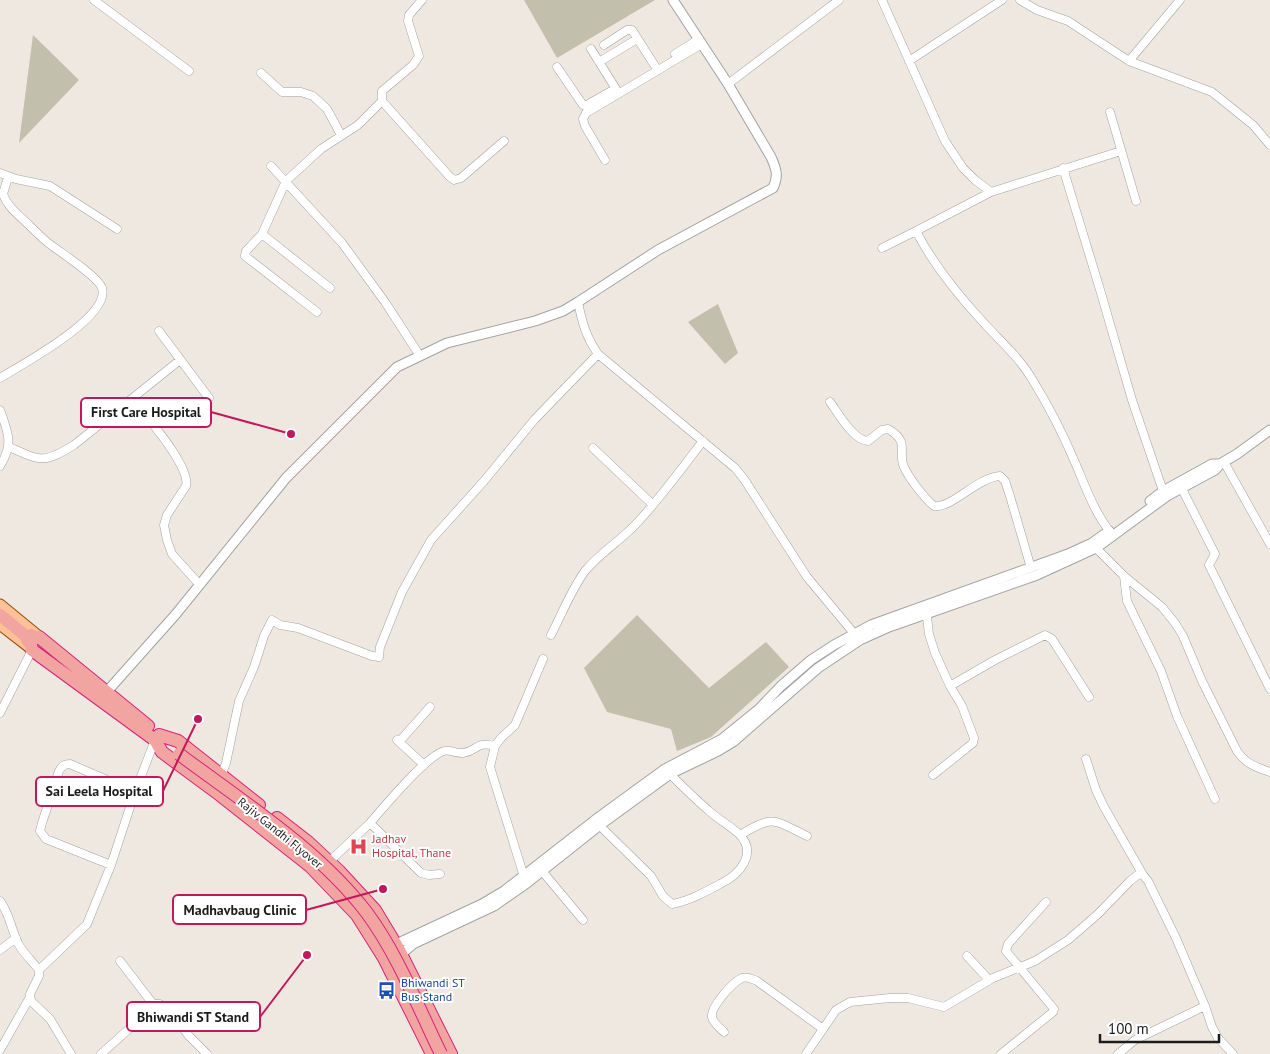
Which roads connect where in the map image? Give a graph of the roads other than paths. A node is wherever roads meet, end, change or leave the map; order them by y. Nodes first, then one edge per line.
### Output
1 (95, 0) edge
2 (422, 0) edge
3 (673, 0) edge
4 (839, 0) edge
5 (882, 0) edge
6 (1002, 0) edge
7 (1020, 0) edge
8 (1180, 0) edge
9 (637, 39) junction
10 (700, 42) junction
11 (604, 44) dead end
12 (591, 50) dead end
13 (909, 61) junction
14 (1129, 61) junction
15 (598, 62) junction
16 (654, 66) junction
17 (557, 67) dead end
18 (189, 71) dead end
19 (261, 73) dead end
20 (728, 84) junction
21 (616, 89) junction
22 (382, 101) junction
23 (1110, 112) dead end
24 (341, 135) junction
25 (504, 141) dead end
26 (1270, 145) edge
27 (1121, 151) junction
28 (605, 160) dead end
29 (272, 166) dead end
30 (1063, 168) junction
31 (0, 173) edge
32 (8, 177) junction
33 (286, 181) junction
34 (991, 192) junction
35 (1136, 202) dead end
36 (117, 229) dead end
37 (916, 230) junction
38 (262, 234) junction
39 (882, 248) dead end
40 (330, 288) dead end
41 (578, 302) junction
42 (317, 312) dead end
43 (159, 331) dead end
44 (598, 354) junction
45 (420, 356) junction
46 (180, 360) junction
47 (0, 378) edge
48 (209, 398) dead end
49 (133, 399) junction
50 (830, 402) dead end
51 (0, 410) edge
52 (1270, 430) edge
53 (703, 441) junction
54 (9, 447) junction
55 (593, 448) dead end
56 (1222, 463) junction
57 (0, 466) edge
58 (1182, 484) junction
59 (1163, 491) junction
60 (653, 505) junction
61 (1111, 534) junction
62 (1270, 544) edge
63 (1094, 546) junction
64 (1031, 568) junction
65 (1124, 576) junction
66 (199, 584) junction
67 (0, 605) edge
68 (926, 611) junction
69 (0, 615) edge
70 (0, 624) edge
71 (551, 635) dead end
72 (857, 637) junction
73 (31, 641) junction
74 (543, 659) dead end
75 (808, 663) junction
76 (815, 671) junction
77 (950, 686) junction
78 (1270, 689) edge
79 (104, 696) junction
80 (1089, 697) dead end
81 (430, 707) dead end
82 (0, 713) edge
83 (162, 741) junction
84 (495, 746) junction
85 (1086, 759) dead end
86 (424, 765) junction
87 (667, 771) junction
88 (1270, 772) edge
89 (932, 775) dead end
90 (220, 776) junction
91 (135, 792) junction
92 (1215, 799) dead end
93 (269, 813) junction
94 (370, 823) junction
95 (598, 823) junction
96 (259, 826) junction
97 (740, 835) junction
98 (807, 836) dead end
99 (329, 862) junction
100 (111, 865) junction
101 (542, 871) junction
102 (440, 874) dead end
103 (1143, 875) junction
104 (526, 880) junction
105 (0, 901) edge
106 (1046, 902) dead end
107 (584, 920) dead end
108 (16, 938) junction
109 (398, 949) junction
110 (0, 950) edge
111 (967, 956) dead end
112 (384, 958) junction
113 (120, 961) dead end
114 (1020, 966) junction
115 (39, 970) junction
116 (989, 980) junction
117 (30, 997) junction
118 (153, 1004) junction
119 (1206, 1006) junction
120 (823, 1029) junction
121 (724, 1032) dead end
122 (0, 1050) edge
123 (71, 1054) edge
124 (101, 1054) edge
125 (207, 1054) edge
126 (432, 1054) edge
127 (441, 1054) edge
128 (451, 1054) edge
129 (806, 1054) edge
130 (1001, 1054) edge
131 (1118, 1054) edge
132 (1233, 1054) edge

1 - 18 street
2 - 22 street
3 - 10 street
4 - 20 street
5 - 13 street
6 - 13 street
7 - 14 street
8 - 14 street
9 - 11 street
9 - 15 street
9 - 16 street
10 - 16 street
10 - 20 street
10 - 28 street
12 - 15 street
13 - 34 street
14 - 26 street
15 - 21 street
16 - 21 street
17 - 21 street
19 - 24 street
20 - 41 street
22 - 24 street
22 - 25 street
23 - 27 street
24 - 33 street
27 - 30 street
27 - 35 street
29 - 33 street
30 - 34 street
30 - 59 street
31 - 32 street
32 - 36 street
32 - 47 street
33 - 38 street
33 - 45 street
34 - 37 street
37 - 39 street
37 - 61 street
38 - 40 street
38 - 42 street
41 - 44 street
41 - 45 street
43 - 46 street
44 - 53 street
44 - 90 street
45 - 66 street
46 - 48 street
46 - 49 street
49 - 54 street
49 - 66 street
50 - 64 street
51 - 54 street
52 - 56 street
53 - 60 street
53 - 72 street
54 - 57 street
55 - 60 street
56 - 58 street
56 - 62 street
58 - 59 street
58 - 61 street
58 - 78 street
59 - 61 street
60 - 71 street
61 - 63 street
63 - 64 street
63 - 65 street
63 - 68 street
64 - 68 street
65 - 88 street
65 - 92 street
66 - 79 street
67 - 73 main road
68 - 72 street
68 - 77 street
69 - 73 highway
70 - 73 main road
72 - 75 street
72 - 76 street
73 - 79 highway
73 - 82 street
74 - 84 street
75 - 76 street
75 - 87 street
76 - 87 street
77 - 80 street
77 - 89 street
79 - 83 highway
81 - 86 street
83 - 90 highway
83 - 91 street
83 - 96 highway
83 - 127 highway, Rajiv Gandhi Flyover, bridge
84 - 86 street
84 - 104 street
85 - 103 street
86 - 94 street
87 - 95 street
87 - 97 street
90 - 93 highway
91 - 100 street
91 - 100 street
93 - 96 street
93 - 99 highway
94 - 99 street
94 - 102 street
95 - 97 street
95 - 101 street
95 - 104 street
96 - 112 highway
97 - 98 street
99 - 109 highway
100 - 115 street
101 - 104 street
101 - 107 street
103 - 114 street
103 - 119 street
104 - 109 street
105 - 108 street
106 - 114 street
108 - 110 street
108 - 115 street
109 - 112 street
109 - 128 highway
111 - 116 street
112 - 126 highway
113 - 118 street
114 - 116 street
114 - 130 street
115 - 117 street
116 - 120 street
117 - 122 street
117 - 123 street
118 - 124 street
118 - 125 street
119 - 131 street
119 - 132 street
120 - 121 street
120 - 129 street

